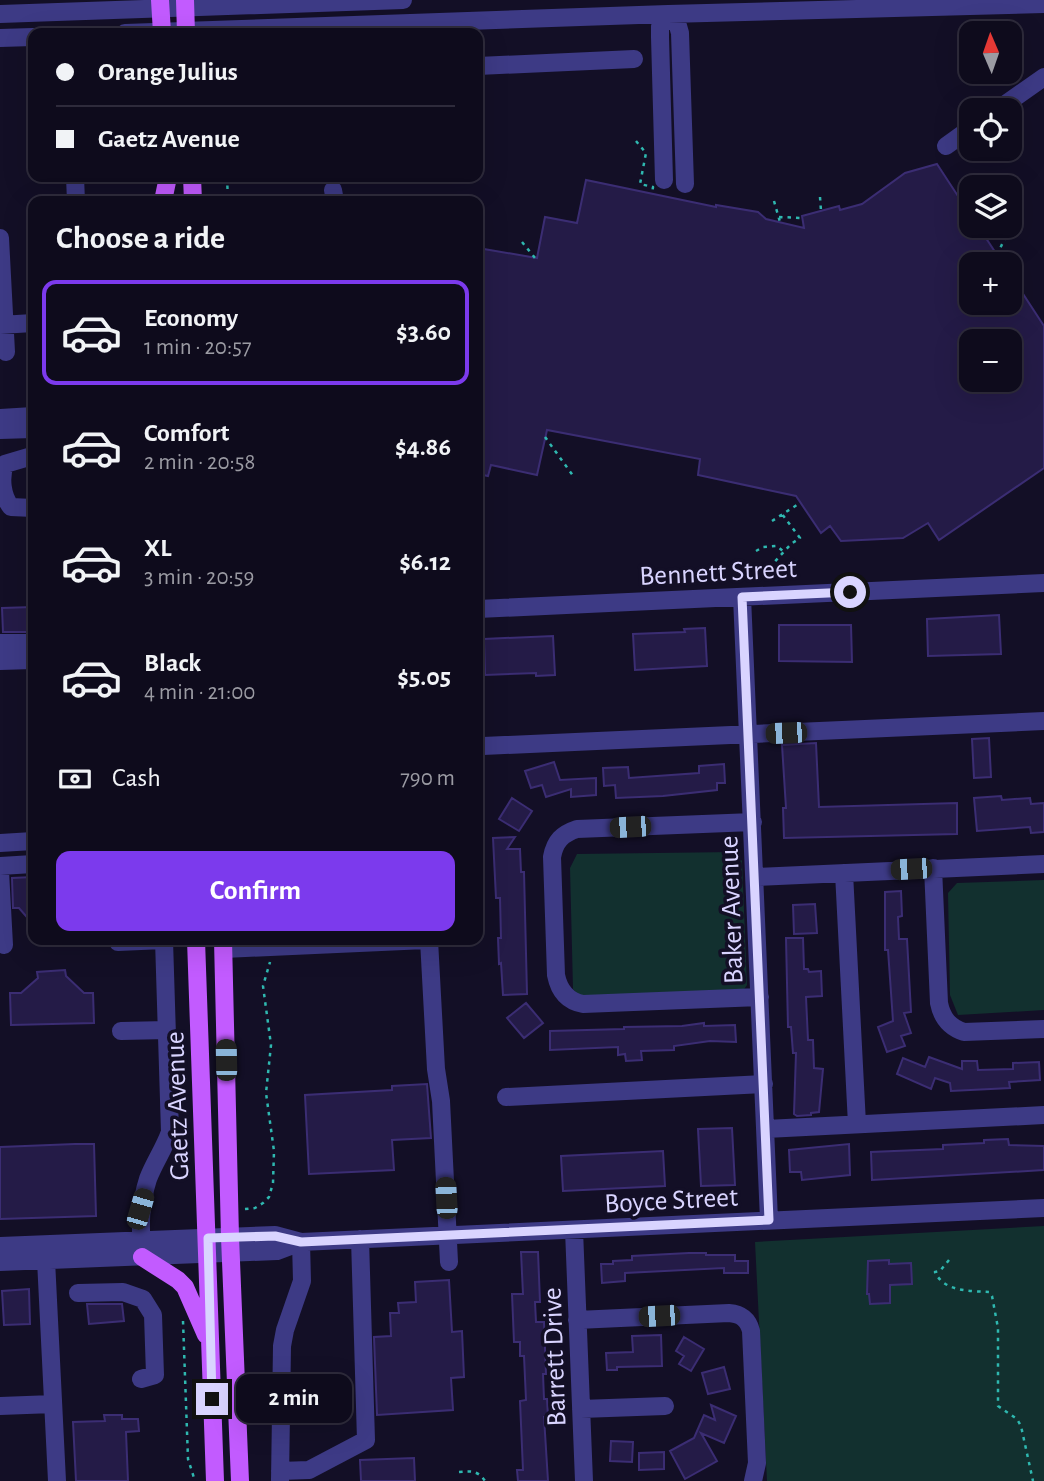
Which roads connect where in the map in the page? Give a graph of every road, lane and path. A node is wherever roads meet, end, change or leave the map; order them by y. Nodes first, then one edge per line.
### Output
1 (402, 0) edge
2 (231, 3) edge
3 (160, 4) edge
4 (185, 4) edge
5 (1044, 4) edge
6 (127, 5) edge
7 (668, 7) edge
8 (0, 14) edge
9 (162, 28) edge
10 (186, 28) edge
11 (263, 28) edge
12 (28, 37) edge
13 (0, 38) edge
14 (634, 59) dead end
15 (483, 66) edge
16 (1044, 77) edge
17 (1014, 98) edge
18 (959, 137) edge
19 (636, 141) dead end
20 (946, 146) dead end
21 (664, 180) dead end
22 (685, 184) dead end
23 (652, 194) dead end
24 (820, 197) dead end
25 (774, 201) dead end
26 (821, 211) dead end
27 (779, 217) junction
28 (802, 218) dead end
29 (780, 222) dead end
30 (0, 239) edge
31 (522, 242) dead end
32 (535, 258) dead end
33 (28, 323) edge
34 (2, 325) edge
35 (6, 352) dead end
36 (28, 416) edge
37 (0, 418) edge
38 (28, 429) edge
39 (0, 430) edge
40 (545, 437) dead end
41 (28, 457) edge
42 (574, 477) dead end
43 (800, 503) dead end
44 (28, 508) edge
45 (782, 514) junction
46 (772, 521) dead end
47 (756, 551) dead end
48 (784, 552) junction
49 (758, 580) dead end
50 (1044, 583) edge
51 (742, 597) junction
52 (483, 609) edge
53 (0, 643) edge
54 (28, 643) edge
55 (28, 660) edge
56 (0, 661) edge
57 (1044, 721) edge
58 (748, 735) junction
59 (483, 747) dead end
60 (752, 822) junction
61 (28, 841) edge
62 (1, 843) edge
63 (28, 864) edge
64 (1044, 864) edge
65 (0, 865) edge
66 (933, 868) junction
67 (0, 871) edge
68 (844, 873) junction
69 (755, 877) junction
70 (4, 945) dead end
71 (164, 945) edge
72 (196, 945) edge
73 (224, 945) edge
74 (266, 945) edge
75 (427, 945) edge
76 (760, 997) junction
77 (1044, 1029) edge
78 (167, 1030) junction
79 (121, 1031) dead end
80 (764, 1084) junction
81 (506, 1097) dead end
82 (1044, 1115) edge
83 (857, 1124) junction
84 (766, 1129) junction
85 (1044, 1208) edge
86 (241, 1209) dead end
87 (769, 1220) junction
88 (574, 1230) junction
89 (449, 1235) junction
90 (360, 1239) junction
91 (301, 1242) junction
92 (231, 1245) junction
93 (208, 1246) junction
94 (0, 1247) edge
95 (142, 1249) junction
96 (46, 1260) junction
97 (949, 1260) dead end
98 (0, 1262) edge
99 (449, 1262) dead end
100 (78, 1293) dead end
101 (182, 1313) dead end
102 (577, 1320) junction
103 (211, 1344) junction
104 (141, 1379) dead end
105 (53, 1404) junction
106 (0, 1406) edge
107 (665, 1406) dead end
108 (581, 1409) junction
109 (459, 1472) dead end
110 (280, 1476) edge
111 (57, 1481) edge
112 (195, 1481) edge
113 (215, 1481) edge
114 (240, 1481) edge
115 (485, 1481) edge
116 (584, 1481) edge
117 (753, 1481) edge
118 (1032, 1481) edge

1 - 2 street
2 - 4 street
3 - 4 street
3 - 6 street
3 - 9 main road
4 - 10 main road
5 - 7 street
6 - 8 street
7 - 11 street
7 - 21 street
7 - 22 street
12 - 13 street
14 - 15 street
16 - 17 street
18 - 20 street
19 - 23 path
24 - 26 path
25 - 27 path
27 - 28 path
27 - 29 path
30 - 34 street
31 - 32 path
33 - 34 street
34 - 35 street
36 - 37 street
38 - 39 street
40 - 42 path
41 - 44 street
43 - 45 path
45 - 46 path
45 - 48 path
47 - 48 path
48 - 49 path
50 - 51 street, Bennett Street
51 - 52 street, Bennett Street
51 - 58 street, Baker Avenue
53 - 54 street
55 - 56 street
57 - 58 street
58 - 59 street
58 - 60 street, Baker Avenue
60 - 69 street, Baker Avenue
60 - 76 street
61 - 62 street
62 - 65 street
63 - 65 street
64 - 66 street
66 - 68 street
66 - 77 street
67 - 70 street
68 - 69 street
68 - 83 street
69 - 76 street, Baker Avenue
71 - 78 street
72 - 93 main road, Gaetz Avenue
73 - 92 main road, Gaetz Avenue
74 - 86 path
75 - 89 street
76 - 80 street, Baker Avenue
78 - 79 street
78 - 95 street
80 - 81 street
80 - 84 street, Baker Avenue
82 - 83 street
83 - 84 street
84 - 87 street, Baker Avenue
85 - 87 street, Boyce Street
87 - 88 street, Boyce Street
88 - 89 street, Boyce Street
88 - 102 street, Barrett Drive
89 - 90 street, Boyce Street
89 - 99 street
90 - 91 street, Boyce Street
90 - 110 street
91 - 92 street, Boyce Street
91 - 110 street
92 - 93 street, Boyce Street
92 - 114 main road, Gaetz Avenue
93 - 95 street, Boyce Street
93 - 103 main road, Gaetz Avenue
94 - 95 street
95 - 96 street
95 - 103 main road
96 - 98 street
96 - 105 street
97 - 118 path
100 - 104 street
101 - 112 path
102 - 108 street, Barrett Drive
102 - 117 street
103 - 113 main road, Gaetz Avenue
105 - 106 street
105 - 111 street
107 - 108 street
108 - 116 street, Barrett Drive
109 - 115 path

